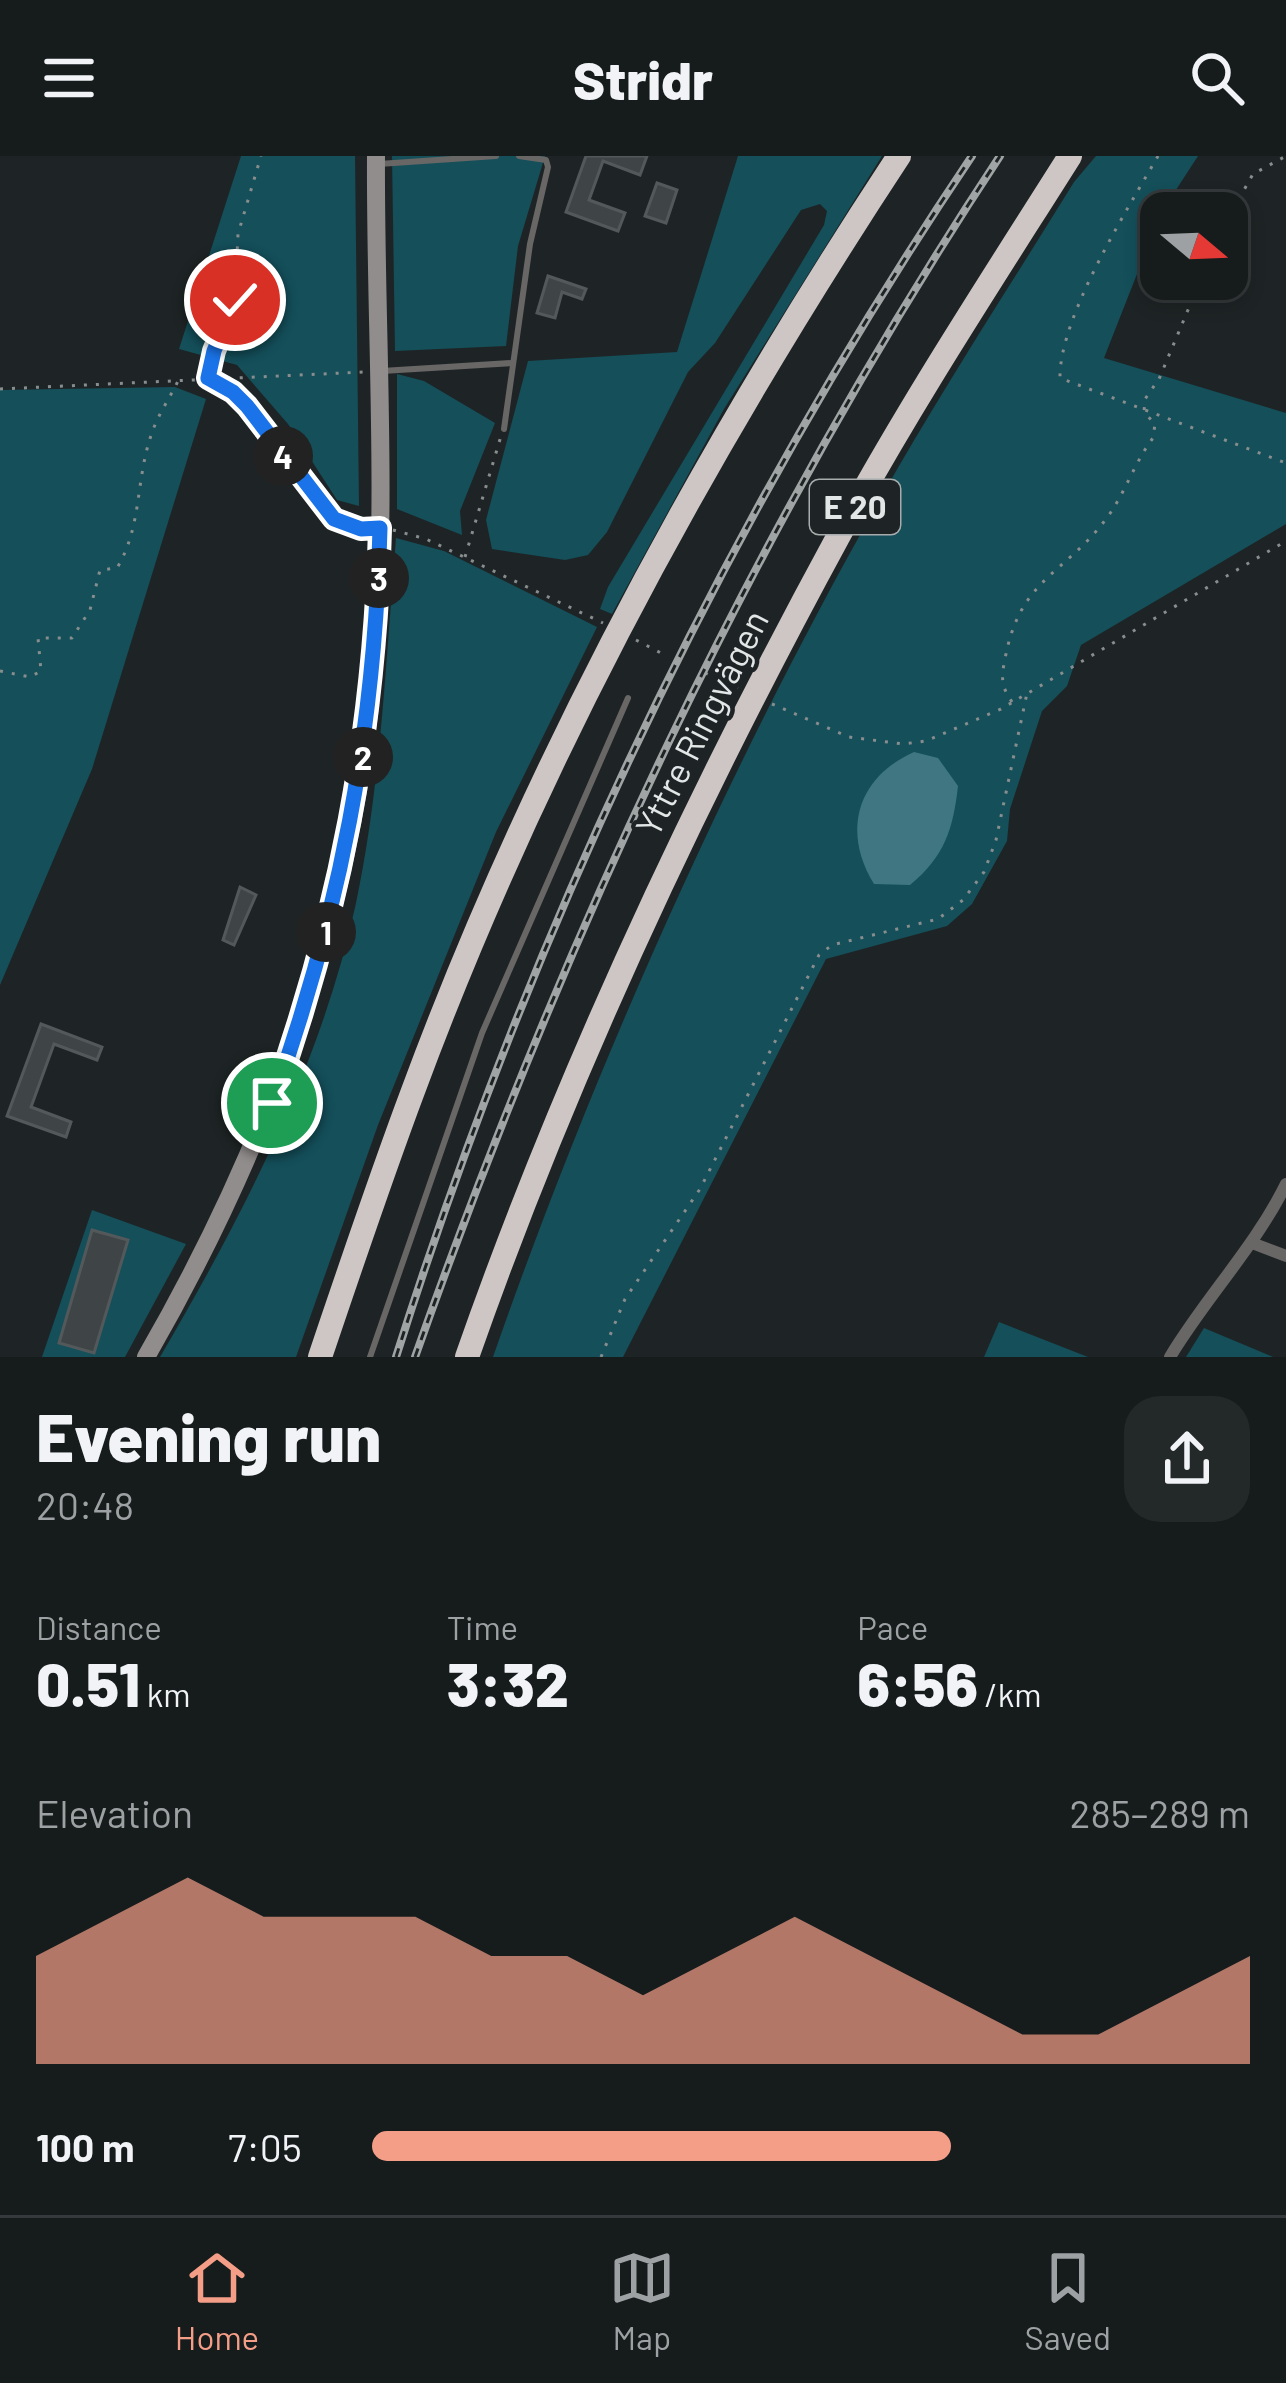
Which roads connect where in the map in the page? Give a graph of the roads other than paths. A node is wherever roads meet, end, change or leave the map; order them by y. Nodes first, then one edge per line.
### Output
1 (496, 156) edge
2 (519, 156) edge
3 (899, 156) edge
4 (1070, 156) edge
5 (376, 160) edge
6 (513, 363) junction
7 (378, 371) junction
8 (504, 429) road end
9 (628, 698) dead end
10 (547, 1147) junction
11 (1286, 1184) edge
12 (1252, 1243) junction
13 (1286, 1256) edge
14 (321, 1350) edge
15 (146, 1357) edge
16 (370, 1357) edge
17 (467, 1357) edge
18 (481, 1357) edge
19 (1170, 1357) edge

1 - 5 lane
2 - 6 lane
3 - 14 highway
4 - 10 highway, Yttre Ringvägen / E 20
5 - 7 street
6 - 7 lane
6 - 8 lane
7 - 15 street
9 - 16 lane
10 - 17 highway, Yttre Ringvägen / E 20
10 - 18 highway
11 - 12 street
12 - 13 street
12 - 19 street

